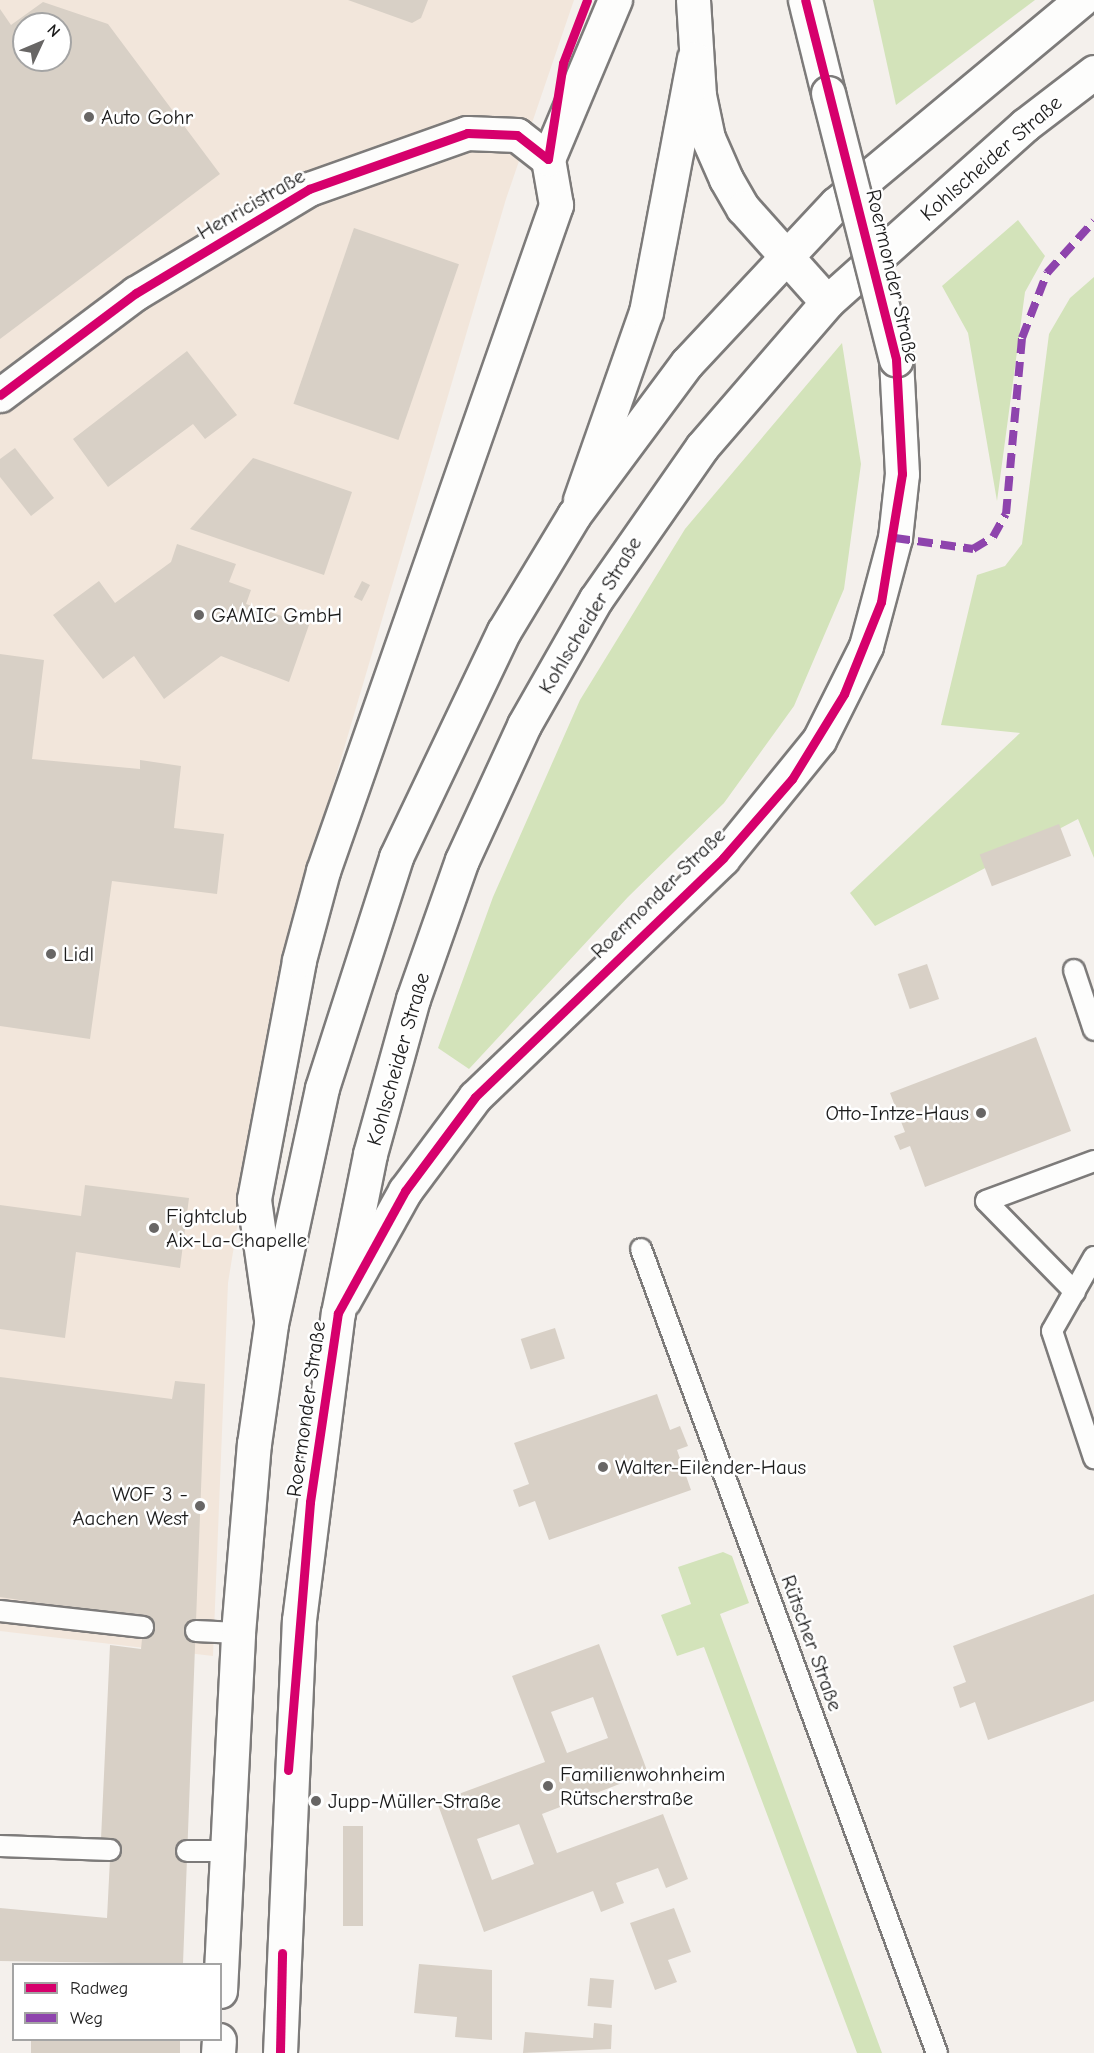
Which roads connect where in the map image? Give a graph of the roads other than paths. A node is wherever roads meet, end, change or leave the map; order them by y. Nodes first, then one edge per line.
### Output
1 (615, 0) edge
2 (693, 0) edge
3 (805, 0) edge
4 (1081, 0) edge
5 (694, 58) junction
6 (1094, 72) edge
7 (548, 159) junction
8 (785, 255) junction
9 (827, 302) junction
10 (0, 395) edge
11 (574, 515) junction
12 (1074, 970) dead end
13 (1094, 1030) edge
14 (1094, 1161) edge
15 (641, 1249) dead end
16 (1094, 1257) edge
17 (1074, 1292) junction
18 (338, 1313) junction
19 (271, 1324) junction
20 (1094, 1458) edge
21 (0, 1611) edge
22 (143, 1627) dead end
23 (196, 1631) dead end
24 (237, 1633) junction
25 (0, 1846) edge
26 (110, 1850) dead end
27 (187, 1851) dead end
28 (225, 1851) junction
29 (221, 1963) edge
30 (280, 2053) edge
31 (937, 2053) edge

1 - 7 main road
2 - 5 main road
3 - 18 main road, Roermonder Straße, bridge
4 - 8 main road
5 - 8 main road
5 - 11 main road
6 - 9 main road, Kohlscheider Straße
7 - 10 main road, Henricistraße
7 - 19 main road
8 - 9 main road
8 - 11 main road
9 - 18 main road, Kohlscheider Straße
11 - 19 main road
12 - 13 lane
14 - 17 lane
15 - 31 lane, Rütscher Straße
16 - 17 lane
17 - 20 lane
18 - 30 main road, Roermonder Straße
19 - 24 main road
21 - 22 lane
23 - 24 lane
24 - 28 main road
25 - 26 lane
27 - 28 lane
28 - 29 main road

